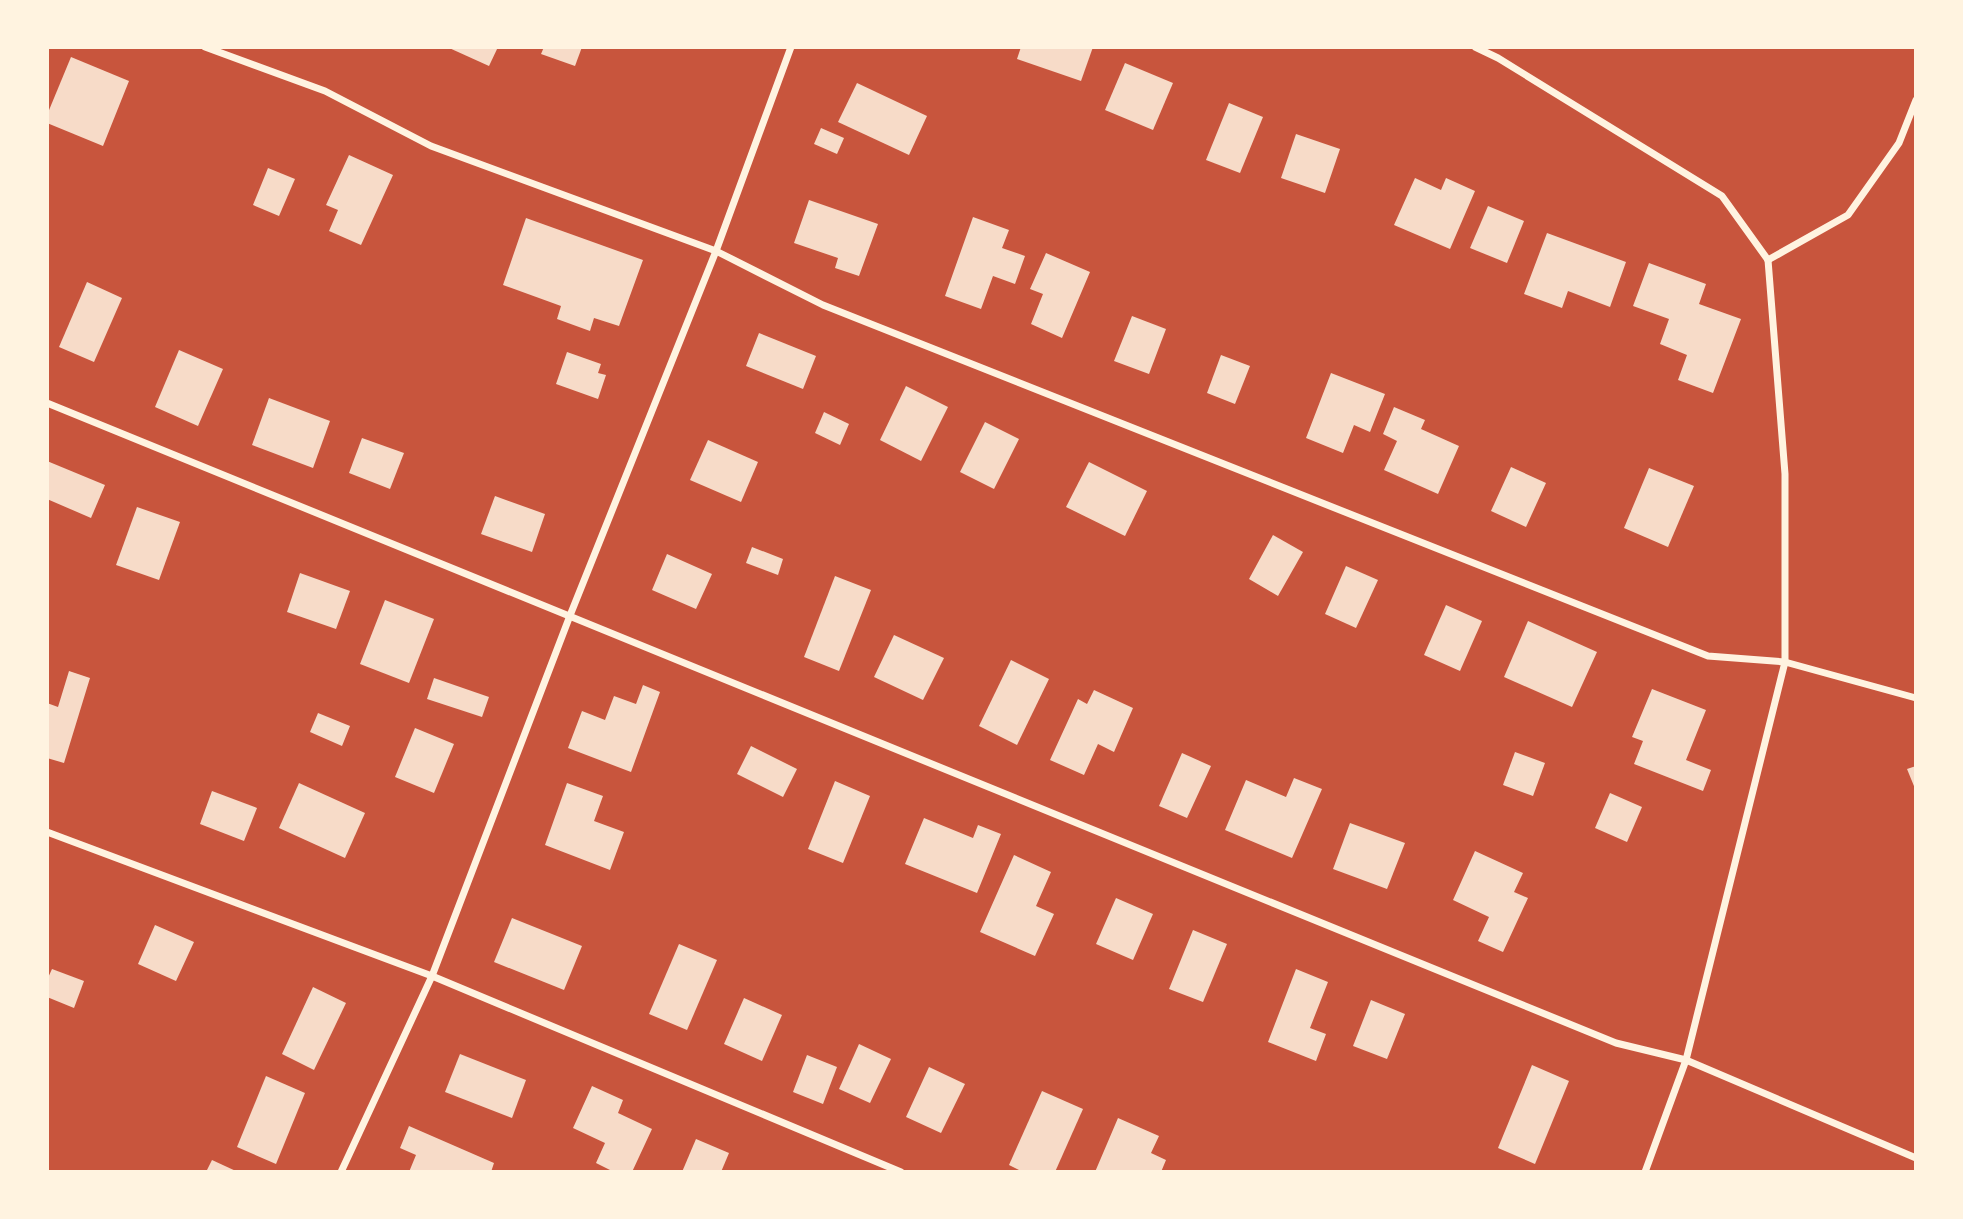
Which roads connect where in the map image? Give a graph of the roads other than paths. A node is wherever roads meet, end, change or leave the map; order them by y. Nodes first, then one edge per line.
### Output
1 (205, 47) edge
2 (791, 47) edge
3 (1475, 47) edge
4 (1916, 100) edge
5 (716, 251) junction
6 (1768, 260) junction
7 (47, 403) edge
8 (571, 613) junction
9 (1785, 662) junction
10 (1916, 698) edge
11 (47, 832) edge
12 (432, 976) junction
13 (1686, 1060) junction
14 (1916, 1158) edge
15 (341, 1172) edge
16 (901, 1172) edge
17 (1645, 1172) edge

1 - 5 street
2 - 5 street
3 - 6 street
4 - 6 street
5 - 8 street
5 - 9 street
6 - 9 street
7 - 8 street
8 - 12 street
8 - 13 street
9 - 10 street
9 - 13 street
11 - 12 street
12 - 15 street
12 - 16 street
13 - 14 street
13 - 17 street

